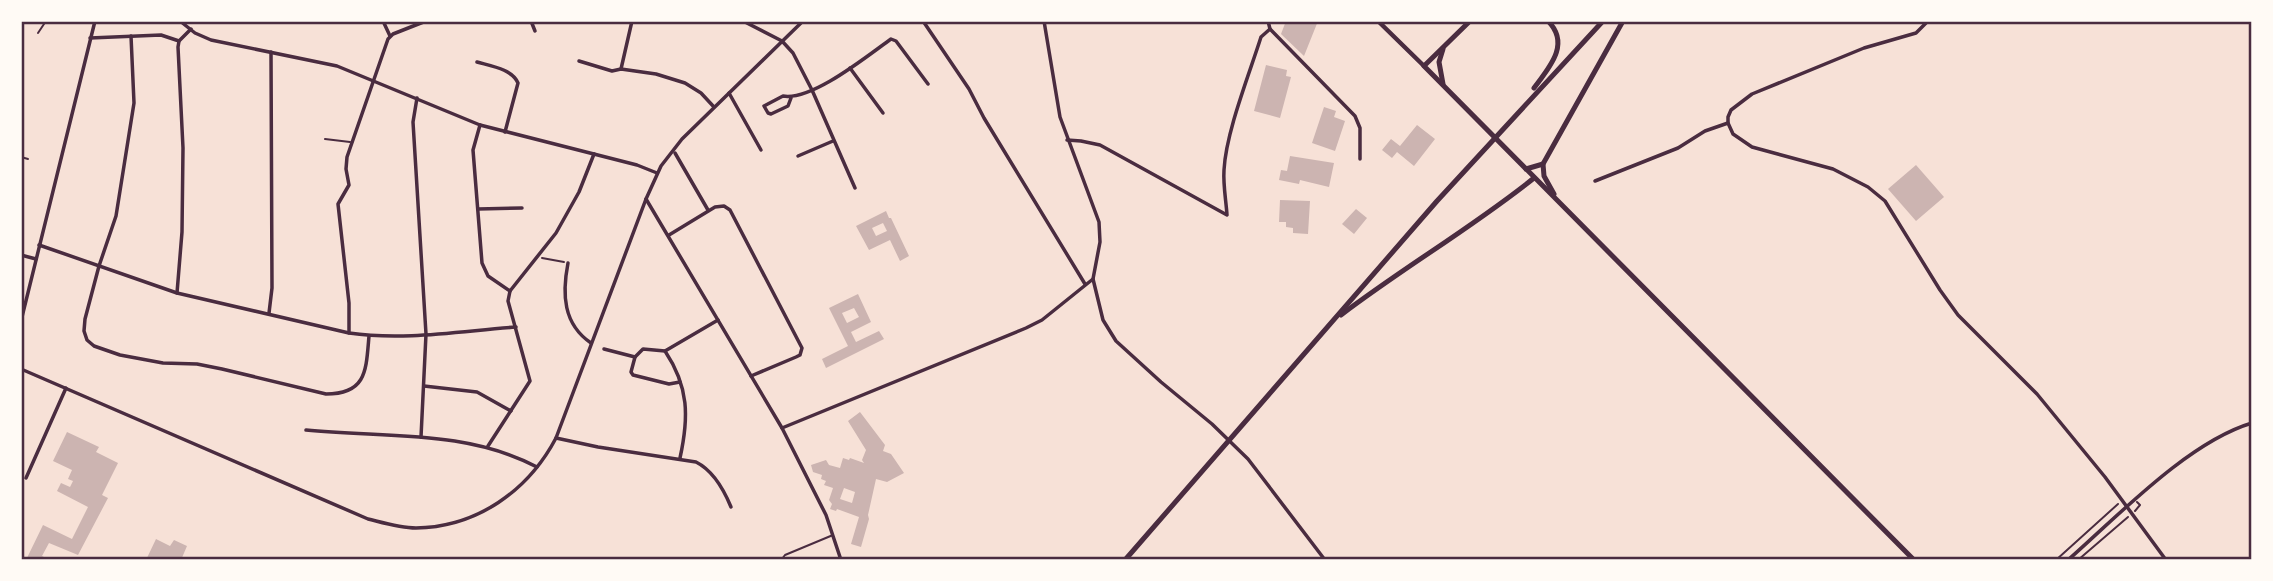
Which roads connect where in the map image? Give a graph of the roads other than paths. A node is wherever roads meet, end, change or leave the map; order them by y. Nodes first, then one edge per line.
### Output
1 (46, 21) edge
2 (95, 21) edge
3 (180, 21) edge
4 (383, 21) edge
5 (426, 21) edge
6 (531, 21) edge
7 (632, 21) edge
8 (743, 21) edge
9 (803, 21) edge
10 (923, 21) edge
11 (1044, 21) edge
12 (1268, 21) edge
13 (1378, 21) edge
14 (1470, 21) edge
15 (1548, 21) edge
16 (1603, 21) edge
17 (1623, 21) edge
18 (1928, 21) edge
19 (191, 29) junction
20 (1270, 29) junction
21 (535, 31) dead end
22 (38, 33) dead end
23 (131, 36) junction
24 (390, 36) junction
25 (90, 38) junction
26 (180, 41) junction
27 (782, 41) junction
28 (1446, 44) junction
29 (271, 52) junction
30 (579, 61) dead end
31 (477, 62) dead end
32 (1424, 66) junction
33 (850, 68) junction
34 (621, 69) junction
35 (373, 79) junction
36 (928, 85) dead end
37 (1443, 87) junction
38 (812, 90) junction
39 (729, 93) junction
40 (417, 98) junction
41 (791, 98) junction
42 (1523, 105) junction
43 (714, 107) junction
44 (883, 113) dead end
45 (1728, 123) junction
46 (480, 125) junction
47 (505, 132) junction
48 (325, 139) dead end
49 (1067, 140) junction
50 (833, 141) junction
51 (351, 142) junction
52 (761, 150) dead end
53 (675, 153) dead end
54 (594, 155) junction
55 (798, 156) dead end
56 (21, 157) edge
57 (28, 159) dead end
58 (1360, 159) dead end
59 (1543, 164) junction
60 (1526, 169) junction
61 (657, 173) junction
62 (1534, 178) junction
63 (1595, 181) dead end
64 (855, 188) dead end
65 (646, 199) junction
66 (1558, 200) junction
67 (522, 208) dead end
68 (478, 209) junction
69 (708, 210) junction
70 (669, 235) junction
71 (39, 245) junction
72 (21, 255) edge
73 (36, 259) junction
74 (568, 263) road end
75 (99, 266) junction
76 (1093, 279) junction
77 (1085, 285) junction
78 (510, 291) junction
79 (177, 293) junction
80 (269, 313) junction
81 (718, 320) junction
82 (21, 321) edge
83 (1330, 323) junction
84 (516, 327) junction
85 (349, 333) junction
86 (426, 334) junction
87 (369, 336) junction
88 (592, 343) junction
89 (604, 349) dead end
90 (664, 351) junction
91 (635, 357) junction
92 (21, 369) edge
93 (751, 376) junction
94 (681, 382) junction
95 (424, 386) junction
96 (66, 388) junction
97 (511, 411) junction
98 (2252, 423) edge
99 (782, 428) junction
100 (306, 430) dead end
101 (421, 437) junction
102 (556, 438) junction
103 (488, 446) junction
104 (680, 458) junction
105 (537, 467) junction
106 (26, 478) dead end
107 (731, 507) dead end
108 (2127, 507) junction
109 (834, 534) junction
110 (782, 560) edge
111 (841, 560) edge
112 (1125, 560) edge
113 (1325, 560) edge
114 (1914, 560) edge
115 (2068, 560) edge
116 (2166, 560) edge

1 - 22 lane
2 - 25 street
3 - 19 street
4 - 24 street
5 - 24 street
6 - 21 street
7 - 34 street
8 - 27 street
9 - 27 street
10 - 77 street
11 - 49 street
12 - 20 street
13 - 32 main road
14 - 28 main road
15 - 42 main road
16 - 42 main road
17 - 59 main road
18 - 45 street
19 - 26 street
19 - 29 street
20 - 49 street
20 - 58 street
23 - 25 street
23 - 26 street
23 - 75 street
24 - 35 street
25 - 71 street
26 - 79 street
27 - 38 street
27 - 39 street
28 - 32 main road
28 - 37 main road
29 - 35 street
29 - 80 street
30 - 34 street
31 - 47 street
32 - 37 main road
33 - 36 street
33 - 38 street
33 - 44 street
34 - 43 street
35 - 40 street
35 - 51 street
37 - 60 main road
38 - 41 street
38 - 50 street
39 - 43 street
39 - 52 street
40 - 46 street
40 - 86 street
41 - 41 street
42 - 83 main road
43 - 61 street
45 - 63 street
45 - 108 street
46 - 47 street
46 - 68 street
47 - 54 street
48 - 51 lane
49 - 76 street
50 - 55 street
50 - 64 street
51 - 85 street
53 - 69 street
54 - 61 street
54 - 78 street
56 - 57 lane
59 - 60 main road
59 - 66 main road
60 - 62 main road
61 - 65 street
62 - 66 main road
62 - 83 main road
65 - 70 street
65 - 88 street
66 - 114 main road
67 - 68 street
68 - 78 street
69 - 70 street
69 - 93 street
70 - 81 street
71 - 73 street
71 - 75 street
72 - 73 street
73 - 82 street
74 - 88 street
75 - 79 street
75 - 87 street
76 - 77 street
76 - 113 street
77 - 99 street
78 - 84 street
79 - 80 street
80 - 85 street
81 - 90 street
81 - 93 street
83 - 112 main road
84 - 86 street
84 - 97 street
85 - 87 street
86 - 87 street
86 - 95 street
88 - 102 street
89 - 91 street
90 - 91 street
90 - 94 street
91 - 94 street
92 - 96 street
93 - 99 street
94 - 104 street
95 - 97 street
95 - 101 street
96 - 105 street
96 - 106 street
97 - 103 street
98 - 108 street
99 - 109 street
100 - 101 street
101 - 103 street
102 - 104 street
102 - 105 street
103 - 105 street
104 - 107 street
108 - 115 street
108 - 116 street
109 - 110 lane
109 - 111 street

